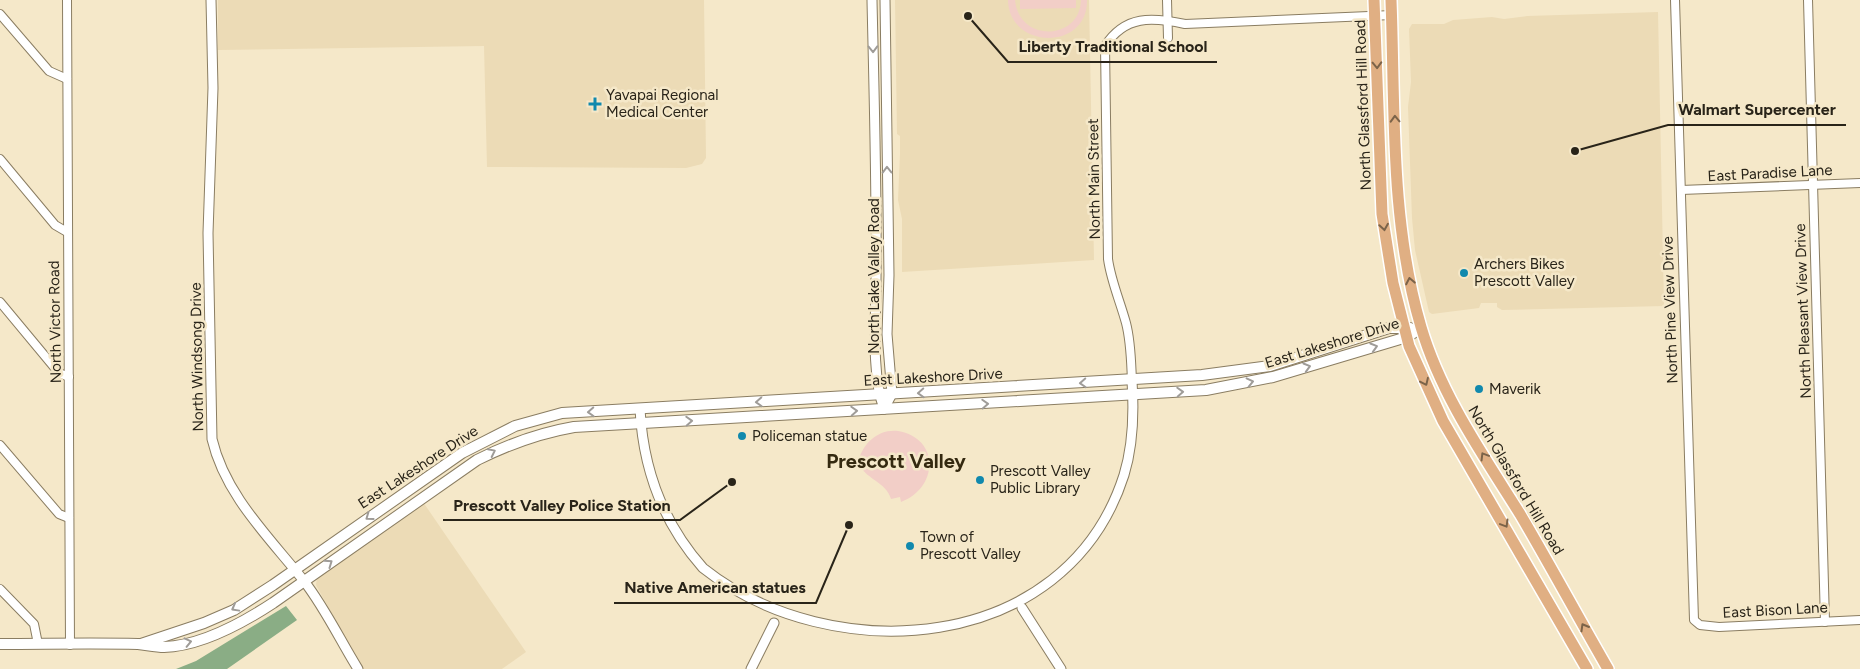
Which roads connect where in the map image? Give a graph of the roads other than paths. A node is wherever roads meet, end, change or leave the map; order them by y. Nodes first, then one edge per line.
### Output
1 (67, 0) edge
2 (211, 0) edge
3 (872, 0) edge
4 (885, 0) edge
5 (1167, 0) edge
6 (1374, 0) edge
7 (1391, 0) edge
8 (1675, 0) edge
9 (1808, 0) edge
10 (0, 14) edge
11 (1392, 15) junction
12 (1375, 16) junction
13 (1168, 20) junction
14 (1168, 38) dead end
15 (67, 79) junction
16 (0, 159) edge
17 (1860, 183) edge
18 (1813, 184) junction
19 (1680, 190) junction
20 (67, 232) junction
21 (0, 302) edge
22 (1421, 328) junction
23 (1406, 333) junction
24 (1270, 366) junction
25 (69, 377) junction
26 (1273, 377) junction
27 (1132, 381) junction
28 (892, 394) junction
29 (1133, 394) junction
30 (879, 395) junction
31 (640, 409) junction
32 (884, 409) junction
33 (640, 424) junction
34 (0, 445) edge
35 (456, 457) junction
36 (463, 469) junction
37 (68, 518) junction
38 (294, 570) junction
39 (304, 581) junction
40 (0, 589) edge
41 (1022, 608) junction
42 (751, 609) dead end
43 (1694, 620) joint
44 (1860, 620) edge
45 (1000, 621) dead end
46 (1825, 622) junction
47 (774, 623) dead end
48 (0, 644) edge
49 (38, 644) junction
50 (140, 644) junction
51 (70, 645) junction
52 (358, 669) edge
53 (750, 669) edge
54 (1061, 669) edge
55 (1587, 669) edge
56 (1608, 669) edge

1 - 15 street, North Victor Road
2 - 38 street, North Windsong Drive
3 -> 30 street, North Lake Valley Road
28 -> 4 street, North Lake Valley Road
5 - 13 street
6 - 12 main road, North Glassford Hill Road
7 - 11 main road, North Glassford Hill Road
8 - 19 street, North Pine View Drive
9 - 18 street, North Pleasant View Drive
10 - 15 street
11 - 12 street, North Main Street
22 -> 11 main road, North Glassford Hill Road
12 - 13 street, North Main Street
12 -> 23 main road, North Glassford Hill Road
13 - 14 street
13 - 27 street, North Main Street
15 - 20 street, North Victor Road
16 - 20 street
17 - 18 street, East Paradise Lane
18 - 19 street, East Paradise Lane
18 - 46 street, North Pleasant View Drive
19 - 43 street, North Pine View Drive
20 - 25 street, North Victor Road
21 - 25 street
22 - 23 main road, East Lakeshore Drive
56 -> 22 main road, North Glassford Hill Road
23 - 24 main road, East Lakeshore Drive
26 -> 23 main road, East Lakeshore Drive
23 -> 55 main road, North Glassford Hill Road
24 - 26 main road
24 - 27 main road, East Lakeshore Drive
25 - 37 street, North Victor Road
29 -> 26 main road, East Lakeshore Drive
27 -> 28 main road, East Lakeshore Drive
27 - 29 street
28 - 30 main road, East Lakeshore Drive
28 - 32 street
32 -> 29 main road, East Lakeshore Drive
29 - 41 street
30 -> 31 main road, East Lakeshore Drive
30 - 32 street, North Lake Valley Road
31 - 33 street
31 -> 35 main road, East Lakeshore Drive
33 -> 32 main road, East Lakeshore Drive
36 -> 33 main road, East Lakeshore Drive
33 - 42 street
34 - 37 street
35 - 36 main road
35 -> 38 main road, East Lakeshore Drive
39 -> 36 main road, East Lakeshore Drive
37 - 51 street, North Victor Road
38 - 39 street, North Windsong Drive
38 -> 50 main road, East Lakeshore Drive
50 -> 39 main road, East Lakeshore Drive
39 - 52 street, North Windsong Drive
40 - 49 street
41 - 45 street
41 - 54 street
43 - 46 street, East Bison Lane
44 - 46 street, East Bison Lane
47 - 53 street
48 - 49 main road, East Lakeshore Drive
49 - 51 main road, East Lakeshore Drive
50 - 51 main road, East Lakeshore Drive

